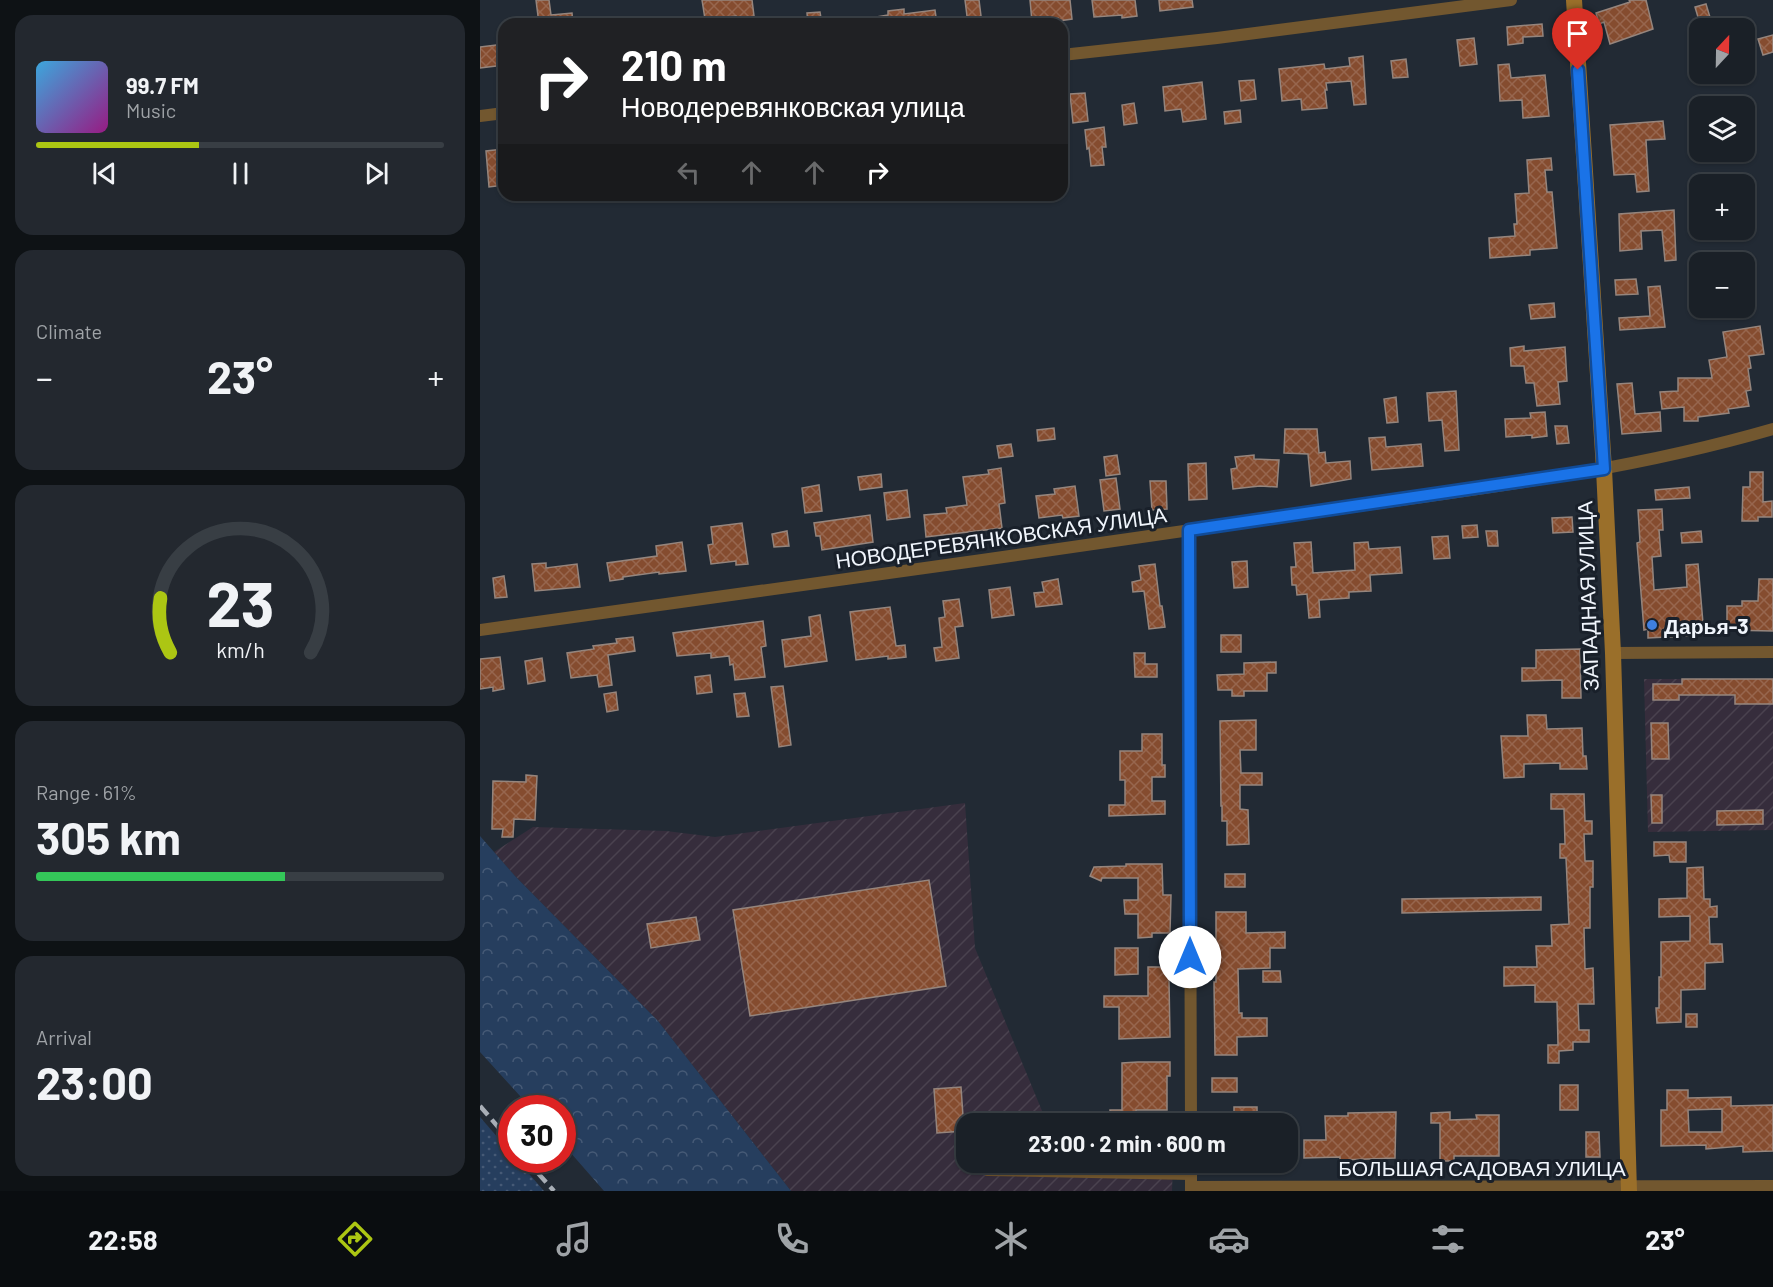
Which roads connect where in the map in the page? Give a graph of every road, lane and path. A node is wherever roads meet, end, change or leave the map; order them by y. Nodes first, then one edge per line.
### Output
1 (1511, 0) edge
2 (1574, 0) edge
3 (1068, 54) edge
4 (498, 114) edge
5 (480, 116) edge
6 (1773, 429) edge
7 (1604, 469) junction
8 (1189, 530) junction
9 (480, 630) edge
10 (1773, 652) edge
11 (1613, 653) junction
12 (1191, 1113) edge
13 (987, 1173) dead end
14 (1191, 1185) edge
15 (1773, 1186) edge
16 (1629, 1188) edge

1 - 3 street
2 - 7 main road, ЗАПАДНАЯ УЛИЦА
4 - 5 street
6 - 7 street, НОВОДЕРЕВЯНКОВСКАЯ УЛИЦА
7 - 8 street, НОВОДЕРЕВЯНКОВСКАЯ УЛИЦА
7 - 11 main road, ЗАПАДНАЯ УЛИЦА
8 - 9 street, НОВОДЕРЕВЯНКОВСКАЯ УЛИЦА
8 - 12 street
10 - 11 street
11 - 16 main road, ЗАПАДНАЯ УЛИЦА
13 - 14 lane
14 - 16 street, БОЛЬШАЯ САДОВАЯ УЛИЦА
15 - 16 street, БОЛЬШАЯ САДОВАЯ УЛИЦА

